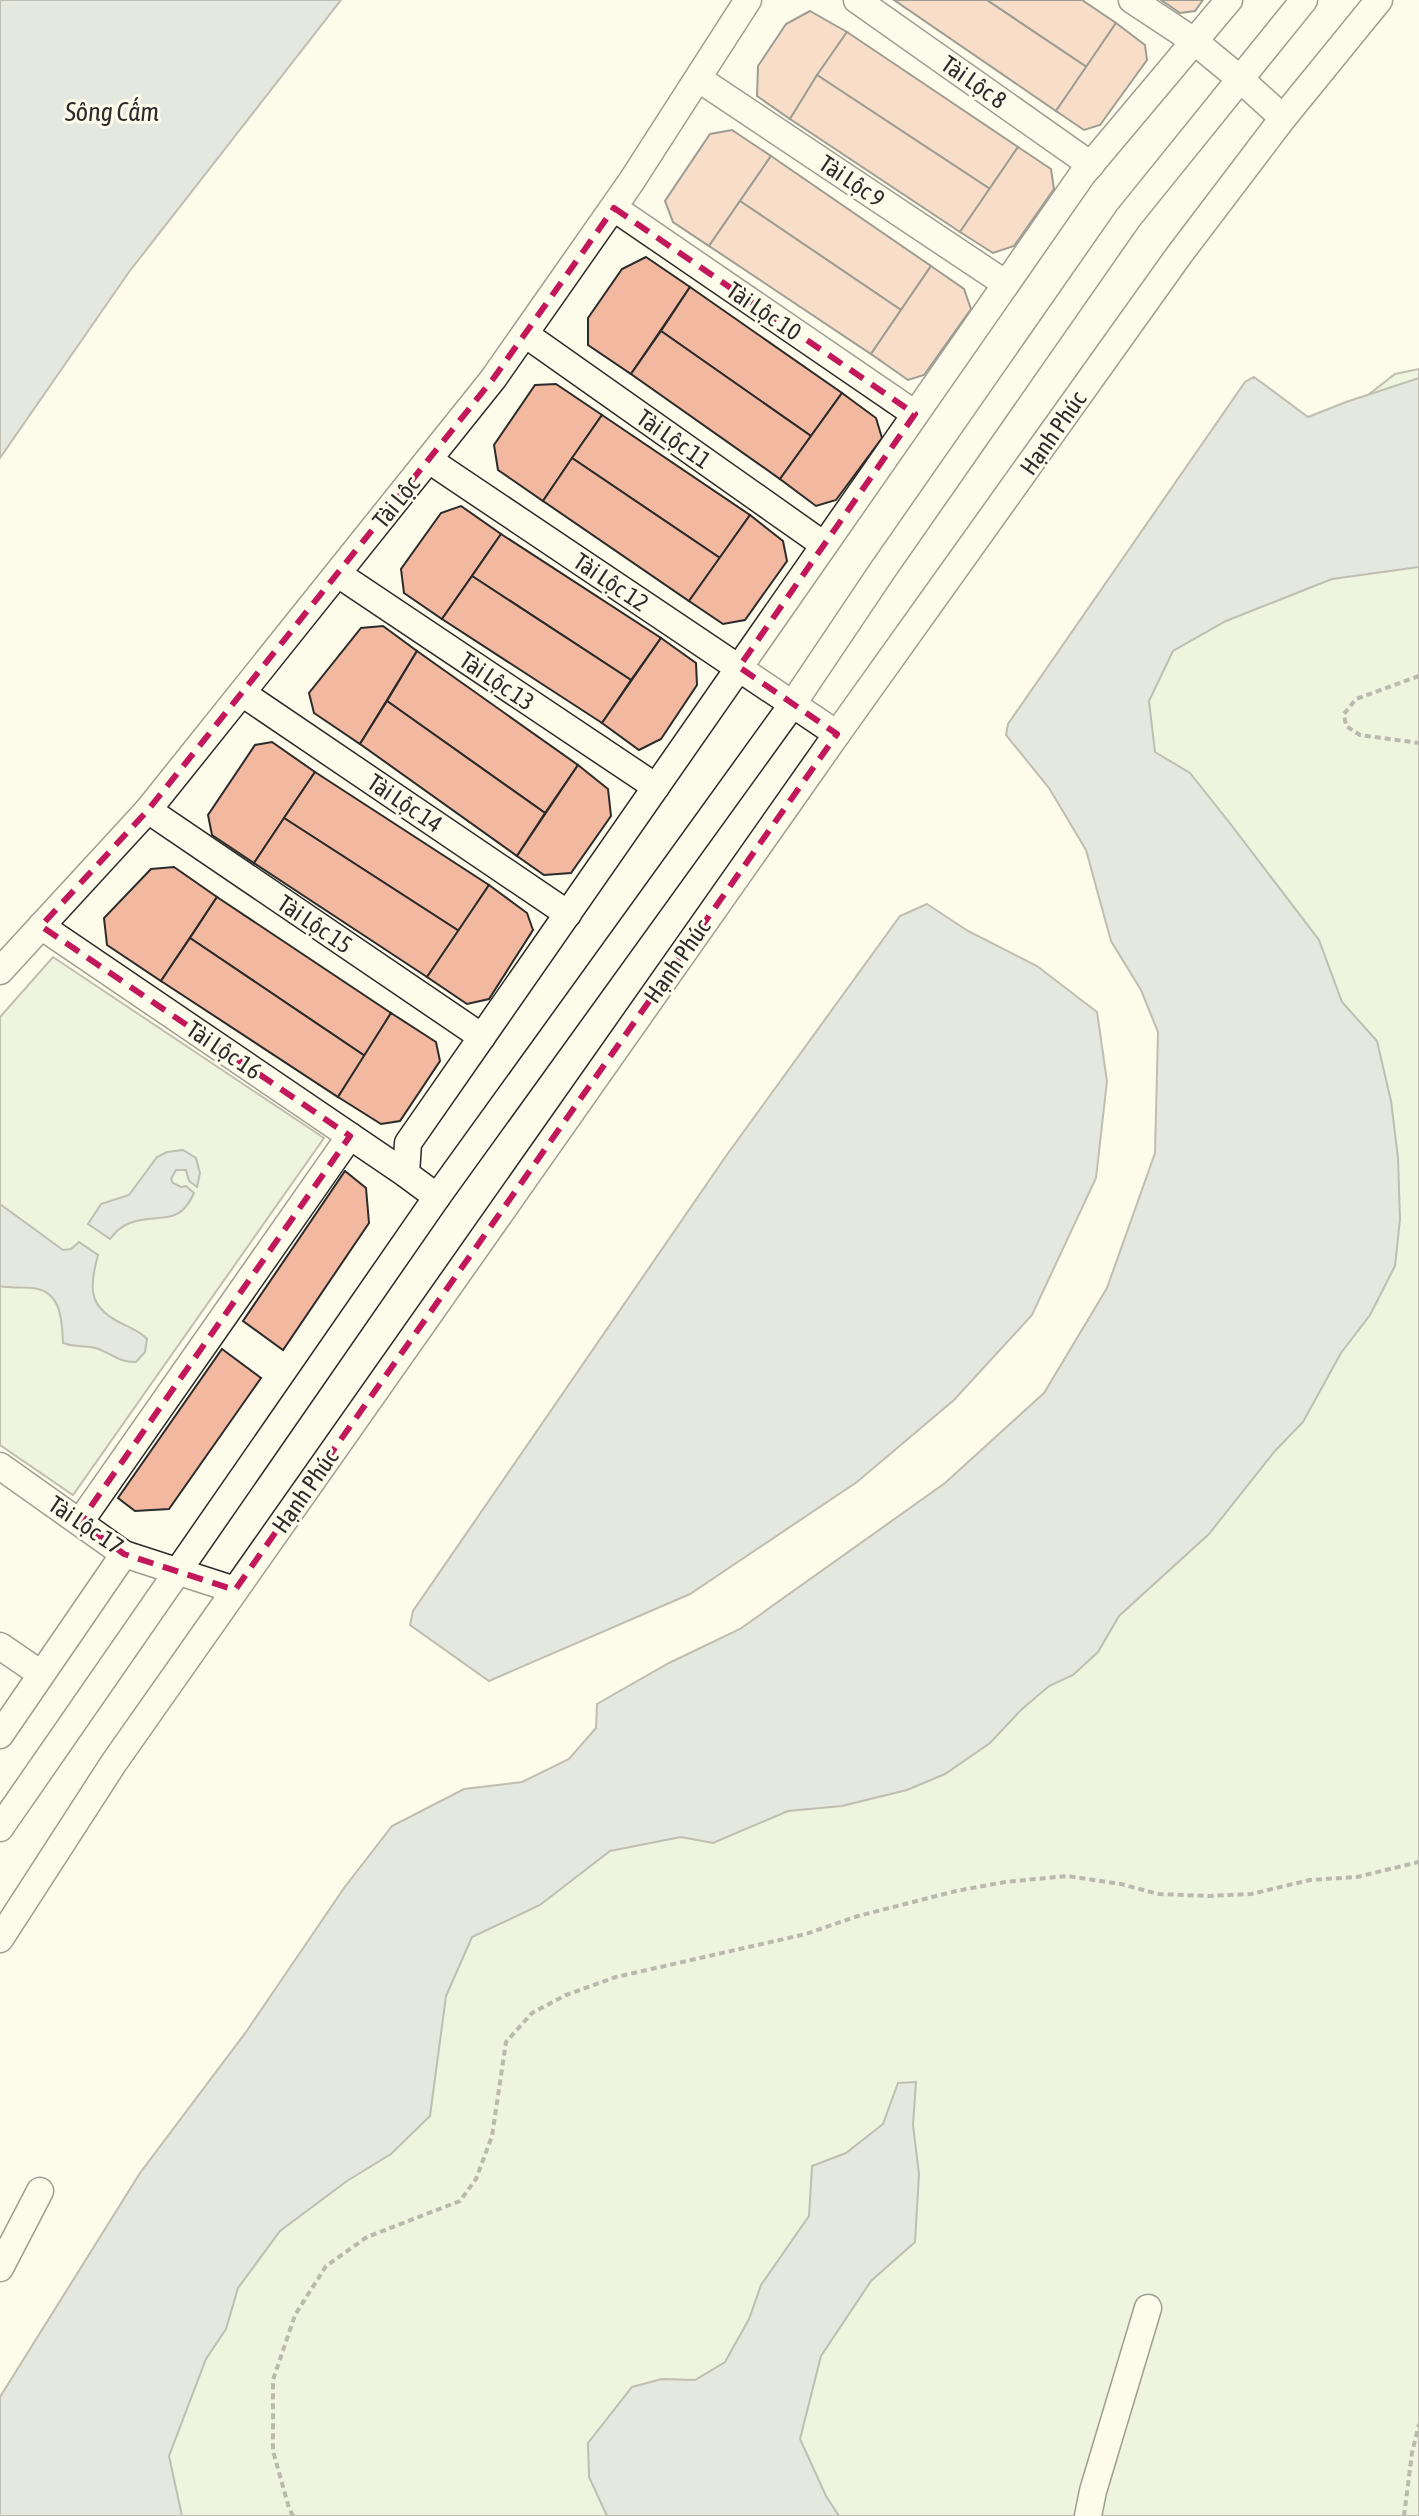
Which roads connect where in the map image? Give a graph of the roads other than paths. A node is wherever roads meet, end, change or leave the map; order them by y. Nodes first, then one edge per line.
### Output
1 (748, 0) edge
2 (857, 0) edge
3 (1132, 0) edge
4 (1229, 0) edge
5 (1304, 0) edge
6 (1379, 0) edge
7 (1194, 41) junction
8 (1239, 78) junction
9 (699, 79) junction
10 (1283, 118) junction
11 (1091, 165) junction
12 (614, 208) junction
13 (1006, 284) junction
14 (525, 334) junction
15 (915, 414) junction
16 (429, 460) junction
17 (824, 545) junction
18 (338, 574) junction
19 (739, 667) junction
20 (242, 693) junction
21 (792, 705) junction
22 (837, 734) junction
23 (656, 787) junction
24 (148, 810) junction
25 (568, 914) junction
26 (41, 926) junction
27 (0, 971) edge
28 (482, 1037) junction
29 (350, 1136) junction
30 (406, 1174) junction
31 (437, 1197) junction
32 (0, 1466) edge
33 (80, 1522) junction
34 (124, 1554) junction
35 (178, 1571) junction
36 (235, 1590) junction
37 (0, 1646) edge
38 (41, 1674) junction
39 (0, 1735) edge
40 (0, 1828) edge
41 (0, 1939) edge
42 (40, 2191) dead end
43 (0, 2268) edge
44 (1148, 2308) dead end
45 (1088, 2516) edge

1 - 9 street, Tài Lộc
2 - 11 street, Tài Lộc 8
3 - 7 street
4 - 7 street
5 - 8 street
6 - 10 street, Hạnh Phúc
7 - 8 street
7 - 11 street
8 - 10 street
8 - 21 street
9 - 12 street, Tài Lộc
9 - 13 street, Tài Lộc 9
10 - 22 street, Hạnh Phúc
11 - 13 street
12 - 14 street, Tài Lộc
12 - 15 street, Tài Lộc 10
13 - 15 street
14 - 16 street, Tài Lộc
14 - 17 street, Tài Lộc 11
15 - 17 street
16 - 18 street, Tài Lộc
16 - 19 street, Tài Lộc 12
17 - 19 street
18 - 20 street, Tài Lộc
18 - 23 street, Tài Lộc 13
19 - 21 street, Tài Lộc 12
19 - 23 street
20 - 24 street, Tài Lộc
20 - 25 street, Tài Lộc 14
21 - 22 street, Tài Lộc 12
21 - 31 street
22 - 36 street, Hạnh Phúc
23 - 25 street
24 - 26 street, Tài Lộc
24 - 28 street, Tài Lộc 15
25 - 28 street
26 - 27 street, Tài Lộc
26 - 29 street, Tài Lộc 16
28 - 30 street
29 - 30 street, Tài Lộc 16
29 - 33 street
30 - 31 street, Tài Lộc 16
31 - 35 street
32 - 33 street, Tài Lộc 17
33 - 34 street, Tài Lộc 17
34 - 35 street, Tài Lộc 17
34 - 38 street
35 - 36 street, Tài Lộc 17
35 - 40 street
36 - 41 street, Hạnh Phúc
37 - 38 street
38 - 39 street
42 - 43 street
44 - 45 street

